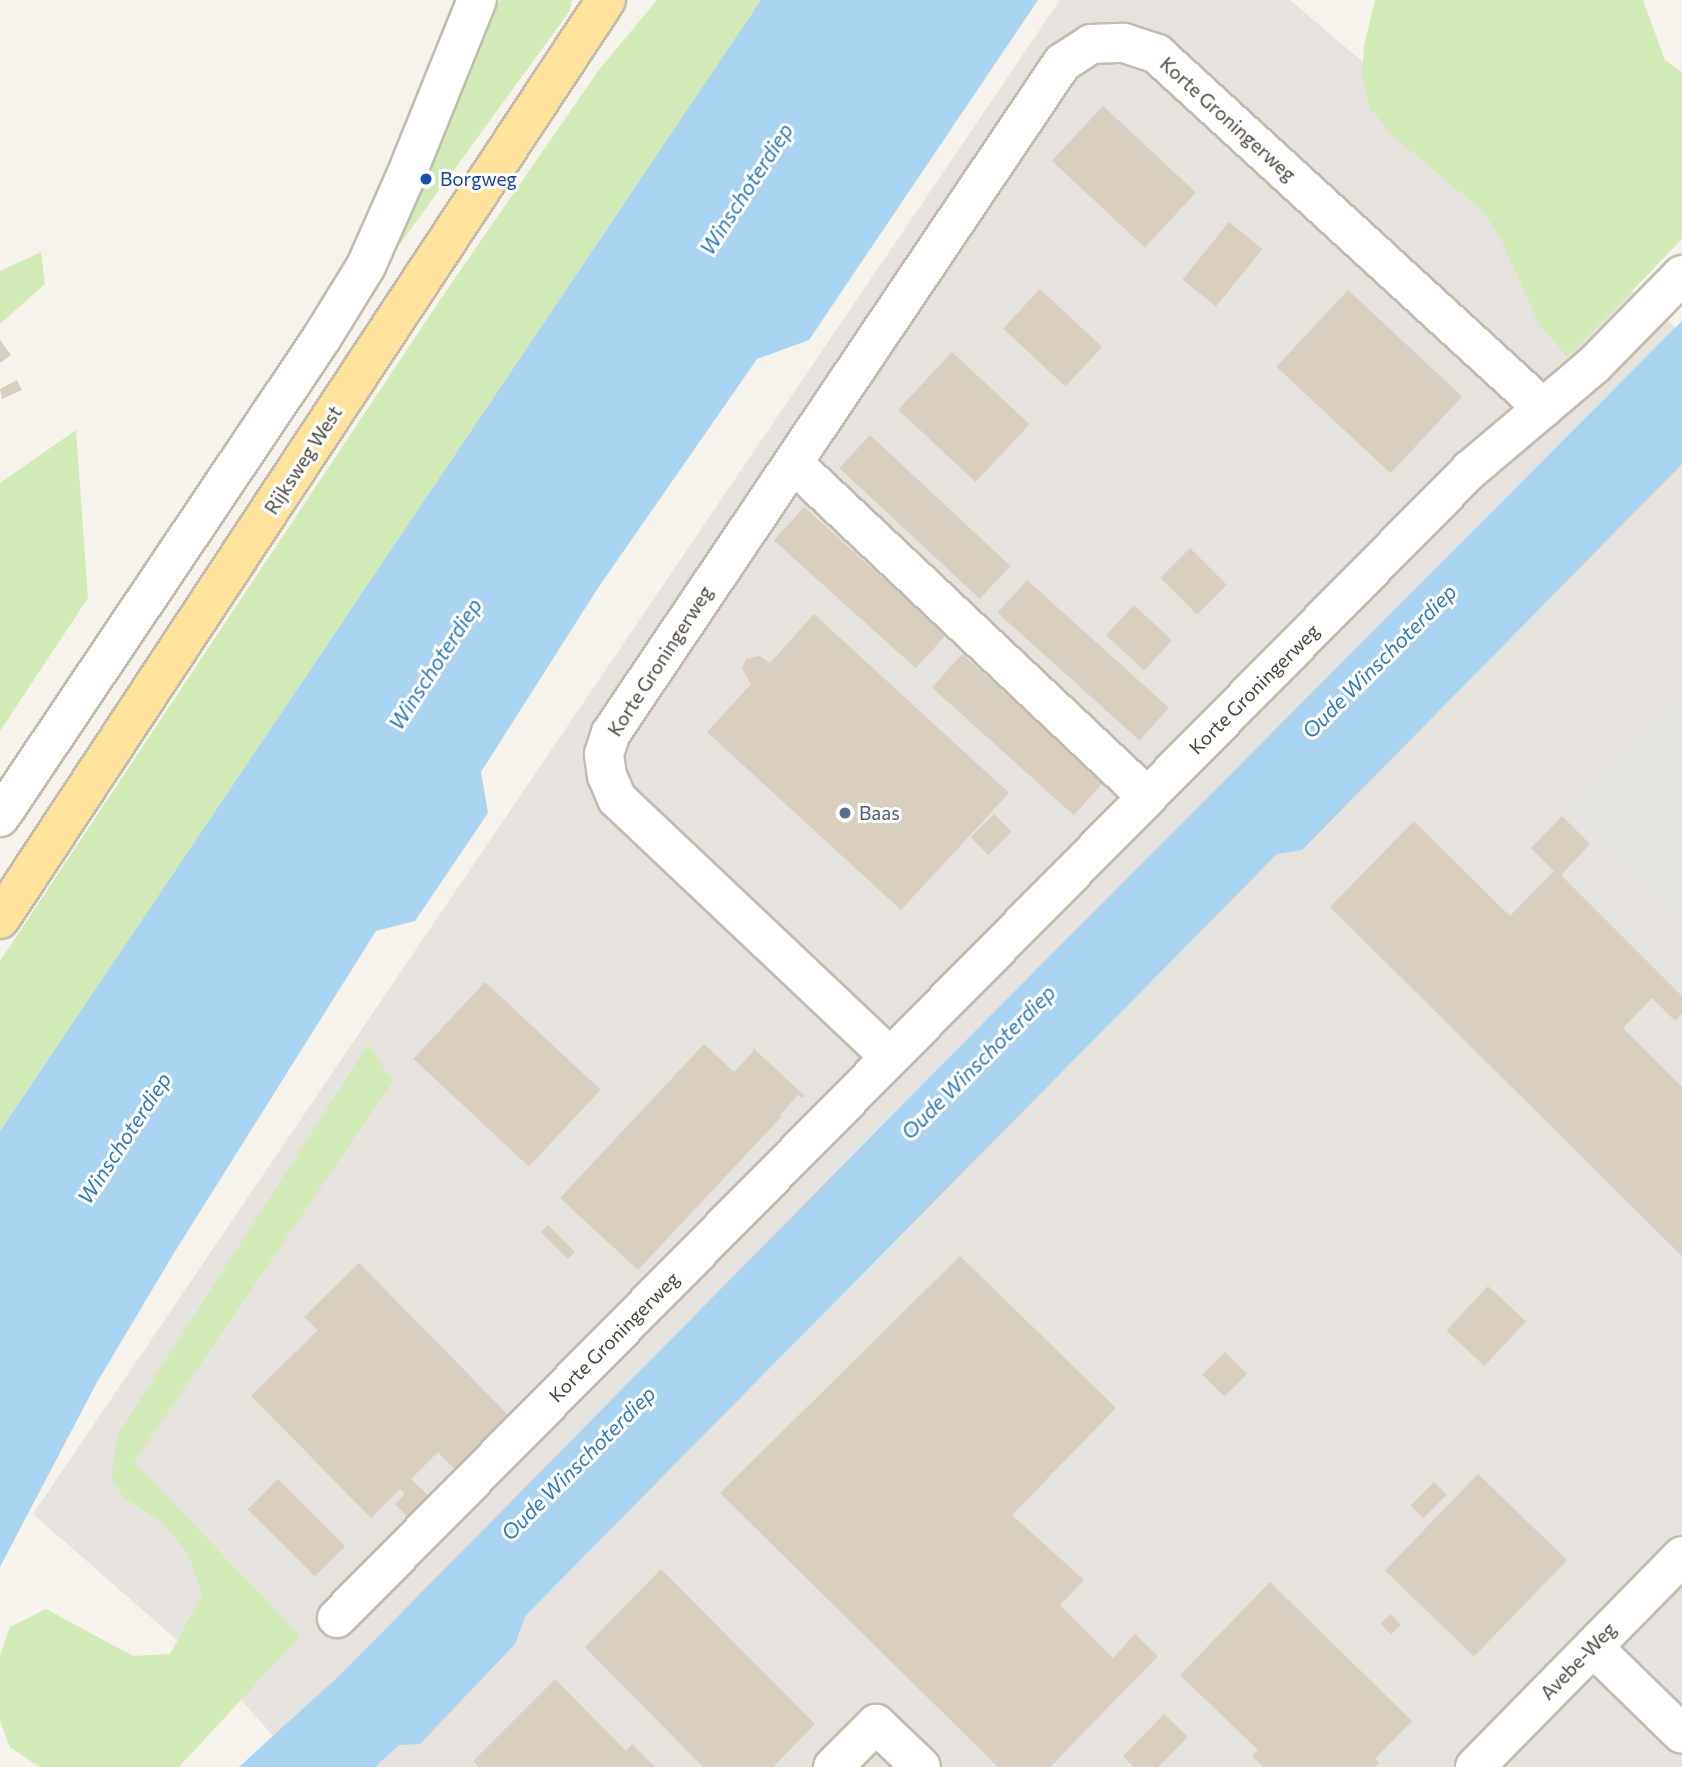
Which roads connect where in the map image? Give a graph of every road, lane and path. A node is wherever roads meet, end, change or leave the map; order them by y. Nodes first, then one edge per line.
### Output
1 (477, 0) edge
2 (606, 0) edge
3 (1682, 275) edge
4 (1543, 408) junction
5 (793, 463) junction
6 (1148, 797) junction
7 (0, 817) edge
8 (0, 919) edge
9 (890, 1057) junction
10 (1682, 1556) edge
11 (337, 1618) dead end
12 (1592, 1647) junction
13 (1682, 1734) edge
14 (833, 1767) edge
15 (921, 1767) edge
16 (1475, 1767) edge

1 - 7 street
2 - 8 main road, Rijksweg West
3 - 4 street, Korte Groningerweg
4 - 5 street, Korte Groningerweg
4 - 6 street, Korte Groningerweg
5 - 6 street
5 - 9 street, Korte Groningerweg
6 - 9 street, Korte Groningerweg
9 - 11 street, Korte Groningerweg
10 - 12 street, Avebe-Weg
12 - 13 street
12 - 16 street, Avebe-Weg
14 - 15 street

